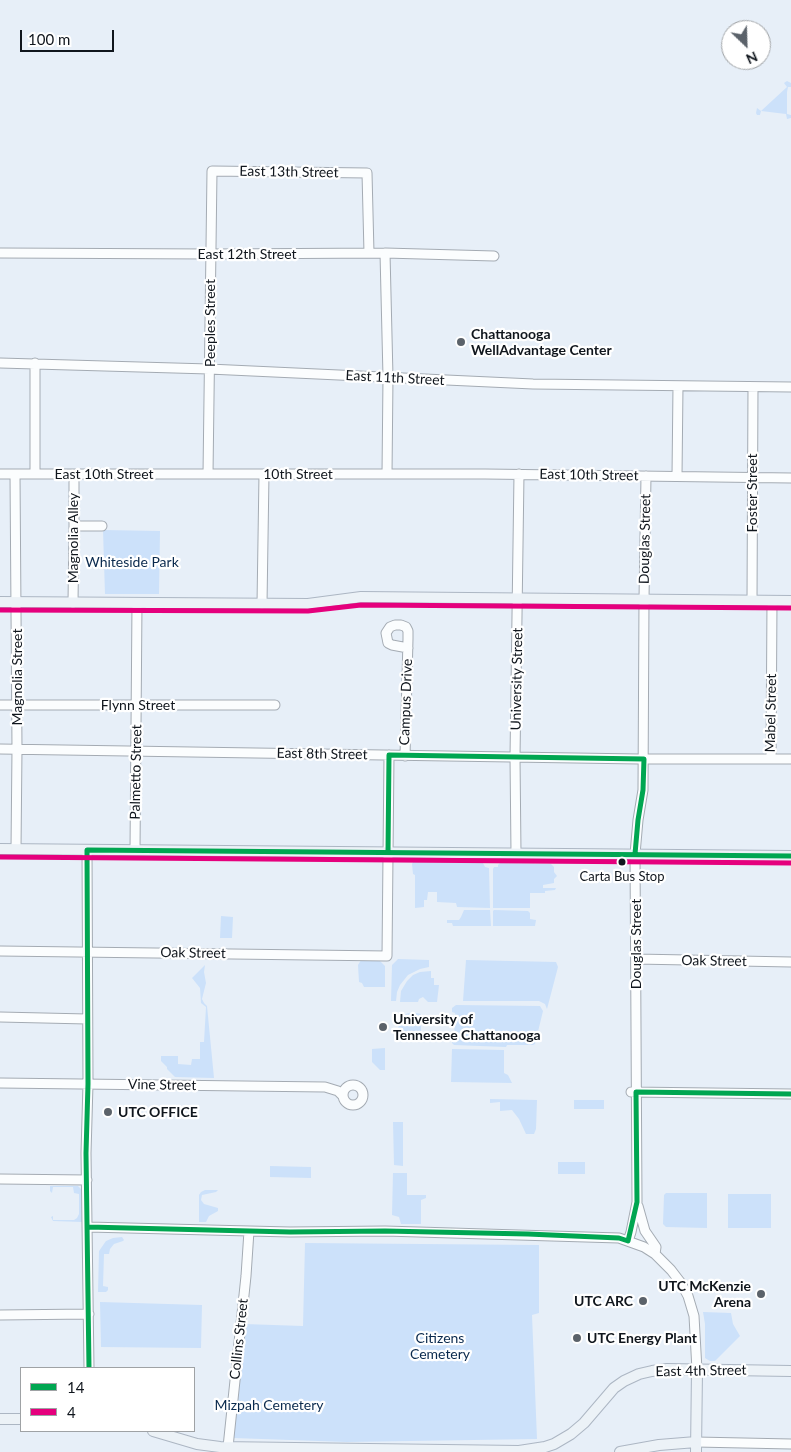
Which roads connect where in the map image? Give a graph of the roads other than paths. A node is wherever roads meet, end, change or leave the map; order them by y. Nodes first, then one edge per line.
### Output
1 (212, 171) joint
2 (0, 253) edge
3 (369, 253) junction
4 (385, 253) junction
5 (210, 254) junction
6 (494, 256) dead end
7 (0, 363) edge
8 (35, 363) junction
9 (209, 369) junction
10 (388, 377) junction
11 (678, 386) junction
12 (753, 387) junction
13 (791, 387) edge
14 (0, 474) edge
15 (16, 474) junction
16 (35, 474) junction
17 (74, 474) junction
18 (208, 474) junction
19 (264, 474) junction
20 (387, 474) junction
21 (519, 474) junction
22 (646, 476) junction
23 (678, 476) junction
24 (752, 478) junction
25 (791, 478) edge
26 (74, 526) junction
27 (102, 526) dead end
28 (518, 598) junction
29 (644, 599) junction
30 (752, 600) junction
31 (772, 601) junction
32 (791, 601) edge
33 (0, 602) edge
34 (17, 602) junction
35 (73, 603) junction
36 (137, 603) junction
37 (262, 604) junction
38 (408, 648) dead end
39 (0, 705) edge
40 (17, 705) junction
41 (275, 705) dead end
42 (137, 706) junction
43 (0, 749) edge
44 (17, 749) junction
45 (136, 752) junction
46 (389, 755) junction
47 (405, 756) junction
48 (515, 757) junction
49 (771, 758) junction
50 (791, 758) edge
51 (644, 759) junction
52 (0, 849) edge
53 (16, 849) junction
54 (87, 850) junction
55 (135, 850) junction
56 (388, 852) junction
57 (516, 853) junction
58 (636, 854) junction
59 (791, 856) edge
60 (0, 951) edge
61 (87, 953) junction
62 (636, 959) junction
63 (791, 962) edge
64 (0, 1017) edge
65 (87, 1019) junction
66 (0, 1083) edge
67 (88, 1084) junction
68 (353, 1086) junction
69 (325, 1087) junction
70 (633, 1092) junction
71 (791, 1094) edge
72 (343, 1096) junction
73 (0, 1179) edge
74 (86, 1180) junction
75 (637, 1202) junction
76 (88, 1227) junction
77 (248, 1231) junction
78 (628, 1240) junction
79 (655, 1254) junction
80 (89, 1314) junction
81 (0, 1315) edge
82 (89, 1367) edge
83 (697, 1370) junction
84 (791, 1371) edge
85 (0, 1419) edge
86 (20, 1419) edge
87 (156, 1432) edge
88 (571, 1434) junction
89 (791, 1444) edge
90 (228, 1447) junction
91 (696, 1447) edge
92 (360, 1449) junction
93 (391, 1450) edge
94 (378, 1452) edge
95 (521, 1452) edge
96 (546, 1452) edge
97 (620, 1452) edge

1 - 3 street, East 13th Street
1 - 5 street, Peeples Street
2 - 5 street, East 12th Street
3 - 4 street, East 12th Street
3 - 5 street, East 12th Street
4 - 6 street, East 12th Street
4 - 10 street
5 - 9 street, Peeples Street
7 - 8 street, East 11th Street
8 - 9 street, East 11th Street
8 - 16 street
9 - 10 street, East 11th Street
9 - 18 street, Peeples Street
10 - 11 street, East 11th Street
10 - 20 street
11 - 12 street, East 11th Street
11 - 23 street
12 - 13 street, East 11th Street
12 - 24 street, Foster Street
14 - 15 street, East 10th Street
15 - 16 street, East 10th Street
15 - 34 street, Magnolia Street
16 - 17 street, East 10th Street
17 - 18 street, East 10th Street
17 - 26 street, Magnolia Alley
18 - 19 street, 10th Street
19 - 20 street, 10th Street
19 - 37 street
20 - 21 street, East 10th Street
21 - 22 street, East 10th Street
21 - 28 street, University Street
22 - 23 street, East 10th Street
22 - 29 street, Douglas Street
23 - 24 street, East 10th Street
24 - 25 street, East 10th Street
24 - 30 street, Foster Street
26 - 27 street
26 - 35 street, Magnolia Alley
28 - 29 main road
28 - 37 main road
28 - 48 street, University Street
29 - 30 main road
29 - 51 street, Douglas Street
30 - 31 main road
31 - 32 main road
31 - 49 street, Mabel Street
33 - 34 main road
34 - 35 main road
34 - 40 street, Magnolia Street
35 - 36 main road
36 - 37 main road
36 - 42 street, Palmetto Street
38 - 47 street, Campus Drive
39 - 40 street, Flynn Street
40 - 42 street, Flynn Street
40 - 44 street, Magnolia Street
41 - 42 street, Flynn Street
42 - 45 street, Palmetto Street
43 - 44 street, East 8th Street
44 - 45 street, East 8th Street
44 - 53 street, Magnolia Street
45 - 46 street, East 8th Street
45 - 55 street, Palmetto Street
46 - 47 street, East 8th Street
46 - 56 street
47 - 48 street, East 8th Street
48 - 51 street, East 8th Street
48 - 57 street, University Street
49 - 50 street
49 - 51 street, Mabel Street
51 - 58 street, Douglas Street
52 - 53 main road
53 - 54 main road
54 - 55 main road
54 - 61 street
55 - 56 main road
56 - 57 main road
56 - 61 street, Oak Street
57 - 58 main road
58 - 59 main road
58 - 62 street, Douglas Street
60 - 61 street, Oak Street
61 - 65 street
62 - 63 street, Oak Street
62 - 70 street, Douglas Street
64 - 65 street
65 - 67 street
66 - 67 street, Vine Street
67 - 69 street, Vine Street
67 - 74 street
68 - 69 street, Vine Street
68 - 72 street
68 - 72 street, Vine Street
69 - 72 street, Vine Street
70 - 71 street
70 - 75 street, Douglas Street
73 - 74 street
74 - 76 street
75 - 78 street, Douglas Street
75 - 79 street, Douglas Street
76 - 77 street
76 - 80 street
77 - 78 street
77 - 90 street, Collins Street
78 - 79 street
79 - 83 street
80 - 81 street
80 - 82 street
83 - 84 main road, East 4th Street
83 - 88 main road, East 4th Street
83 - 91 main road
85 - 86 main road
87 - 90 main road
88 - 95 main road, East 4th Street
88 - 96 main road
89 - 91 street
90 - 92 main road
91 - 97 main road
92 - 93 main road, East 4th Street
92 - 94 main road
93 - 95 main road, East 4th Street

